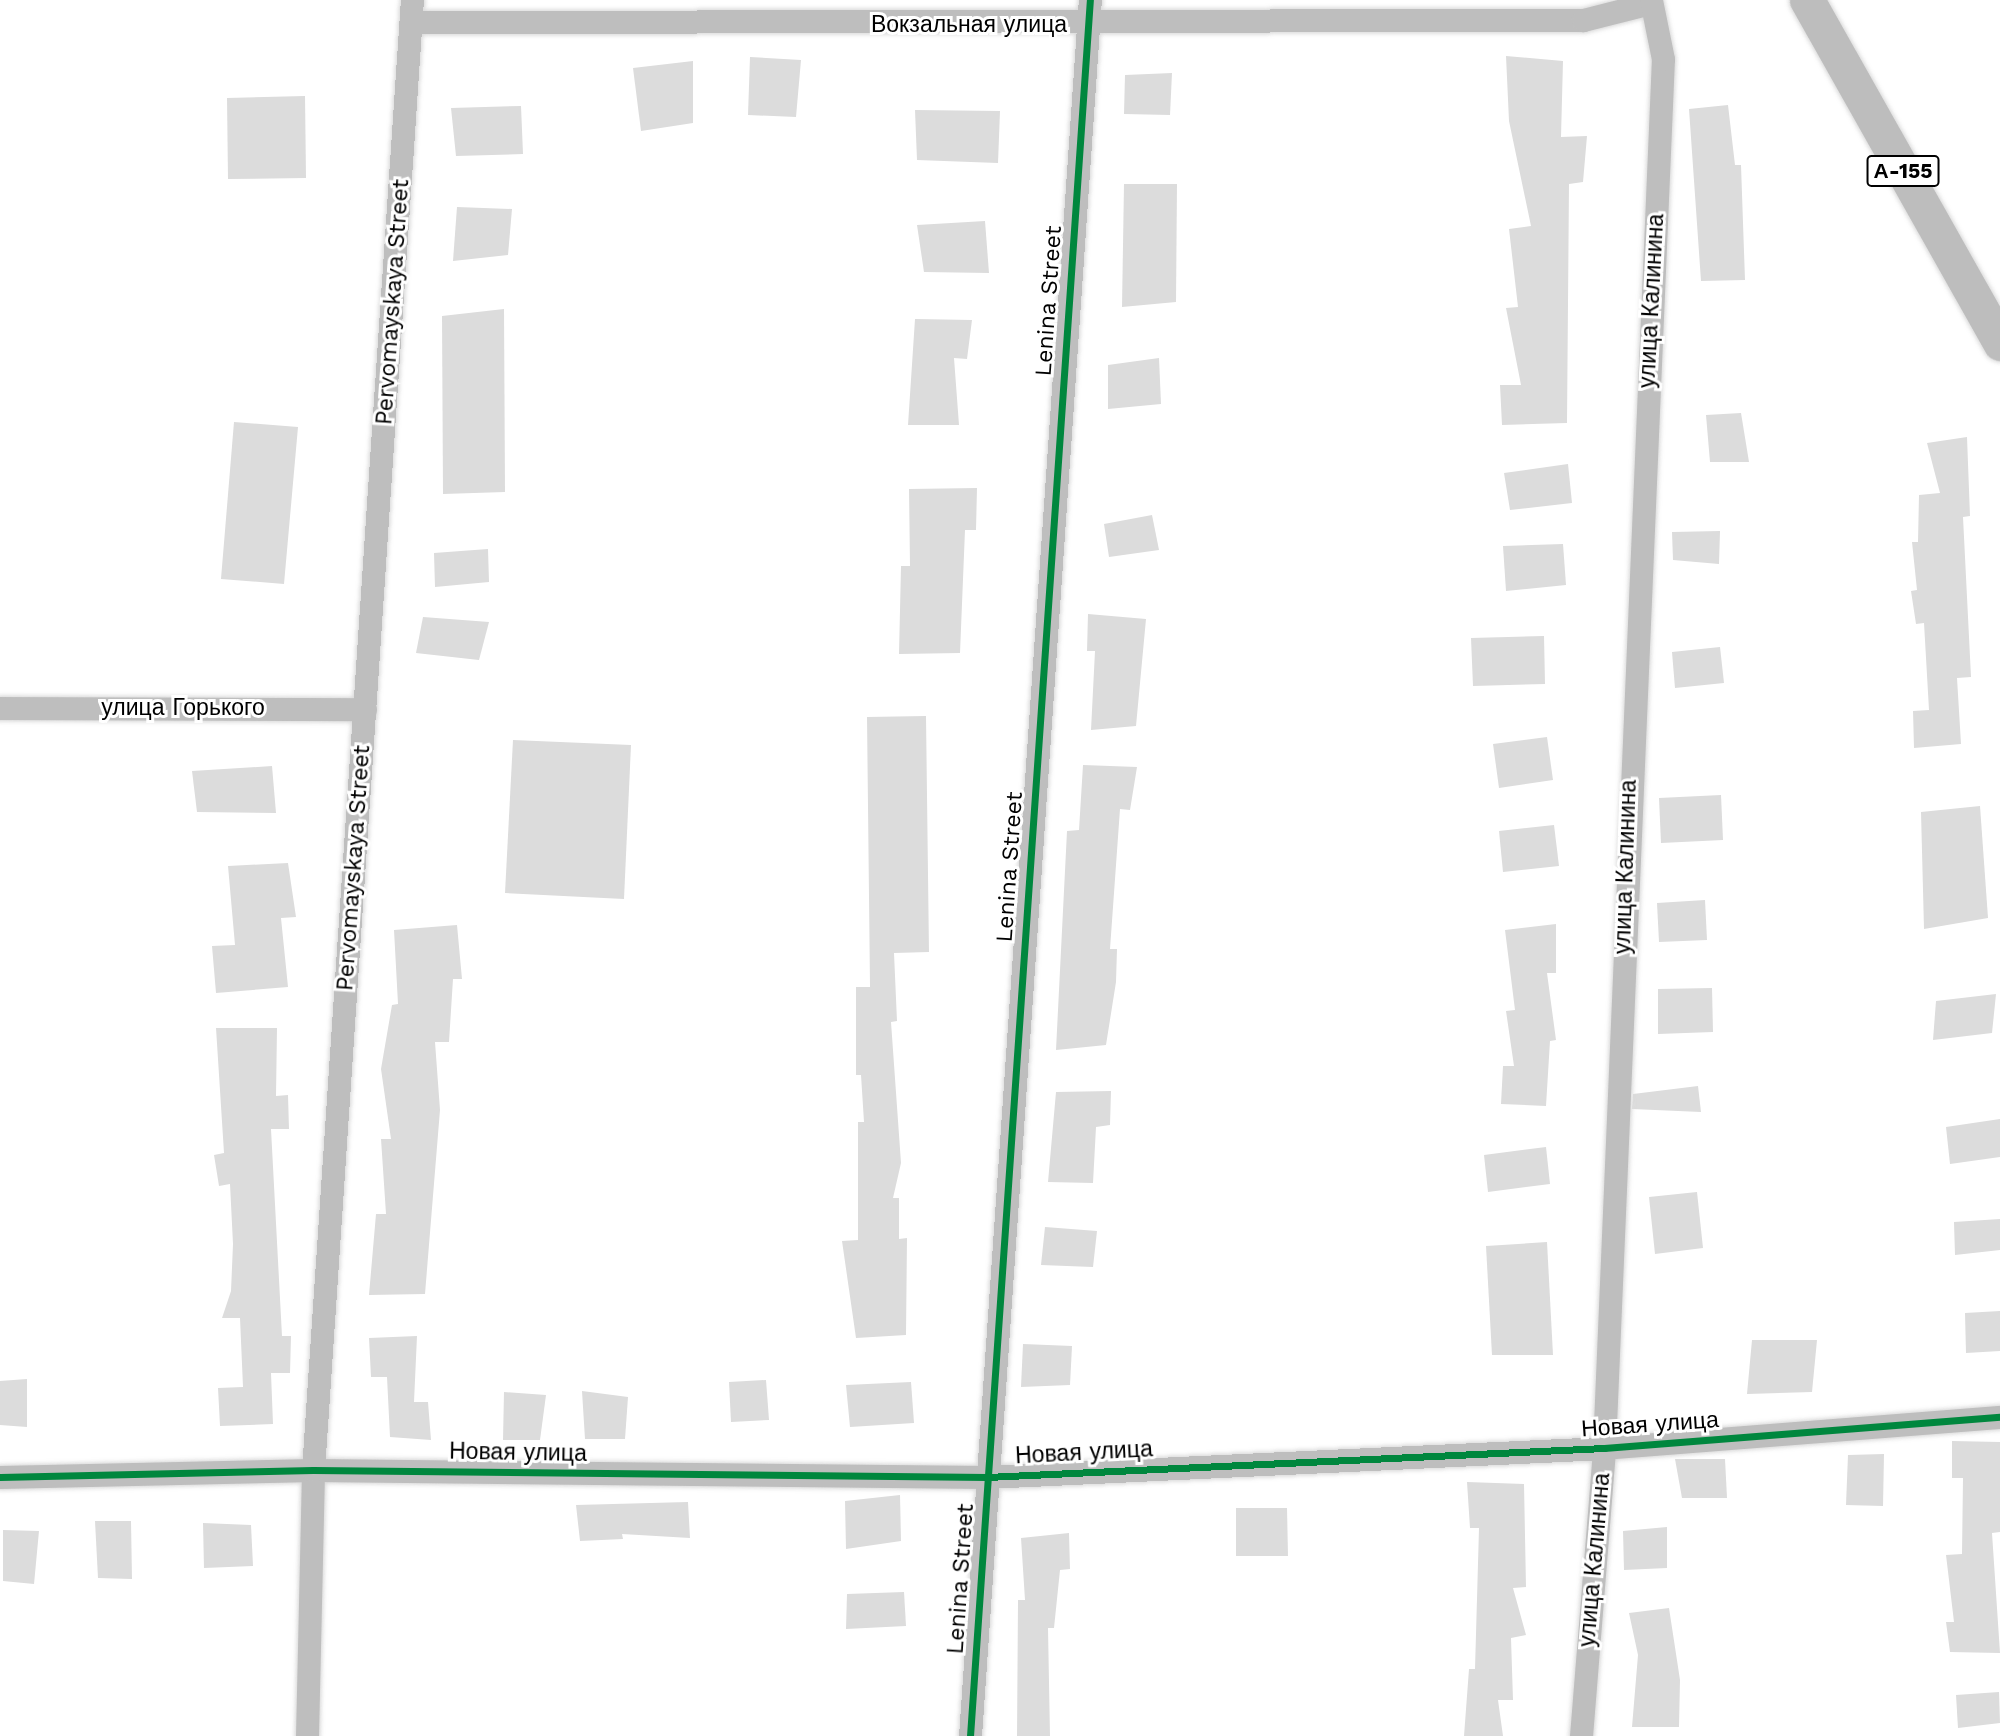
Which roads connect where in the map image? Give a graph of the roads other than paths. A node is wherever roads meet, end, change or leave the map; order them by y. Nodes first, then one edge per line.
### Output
1 (1090, 0) edge
2 (1807, 0) edge
3 (1650, 2) edge
4 (412, 11) edge
5 (1088, 26) junction
6 (2000, 343) edge
7 (0, 708) edge
8 (365, 709) junction
9 (2000, 1417) edge
10 (1604, 1448) junction
11 (313, 1470) junction
12 (0, 1477) edge
13 (987, 1477) junction
14 (307, 1736) edge
15 (970, 1736) edge
16 (1581, 1736) edge

1 - 5 street, Lenina Street
2 - 6 main road, А-155
3 - 5 street, Вокзальная улица
3 - 10 street, улица Калинина
4 - 5 street, Вокзальная улица
4 - 8 street, Pervomayskaya Street
5 - 13 street, Lenina Street
7 - 8 street, улица Горького
8 - 11 street, Pervomayskaya Street
9 - 10 street, Новая улица
10 - 13 street, Новая улица
10 - 16 street, улица Калинина
11 - 12 street, Новая улица
11 - 13 street, Новая улица
11 - 14 street, Pervomayskaya Street
13 - 15 street, Lenina Street

